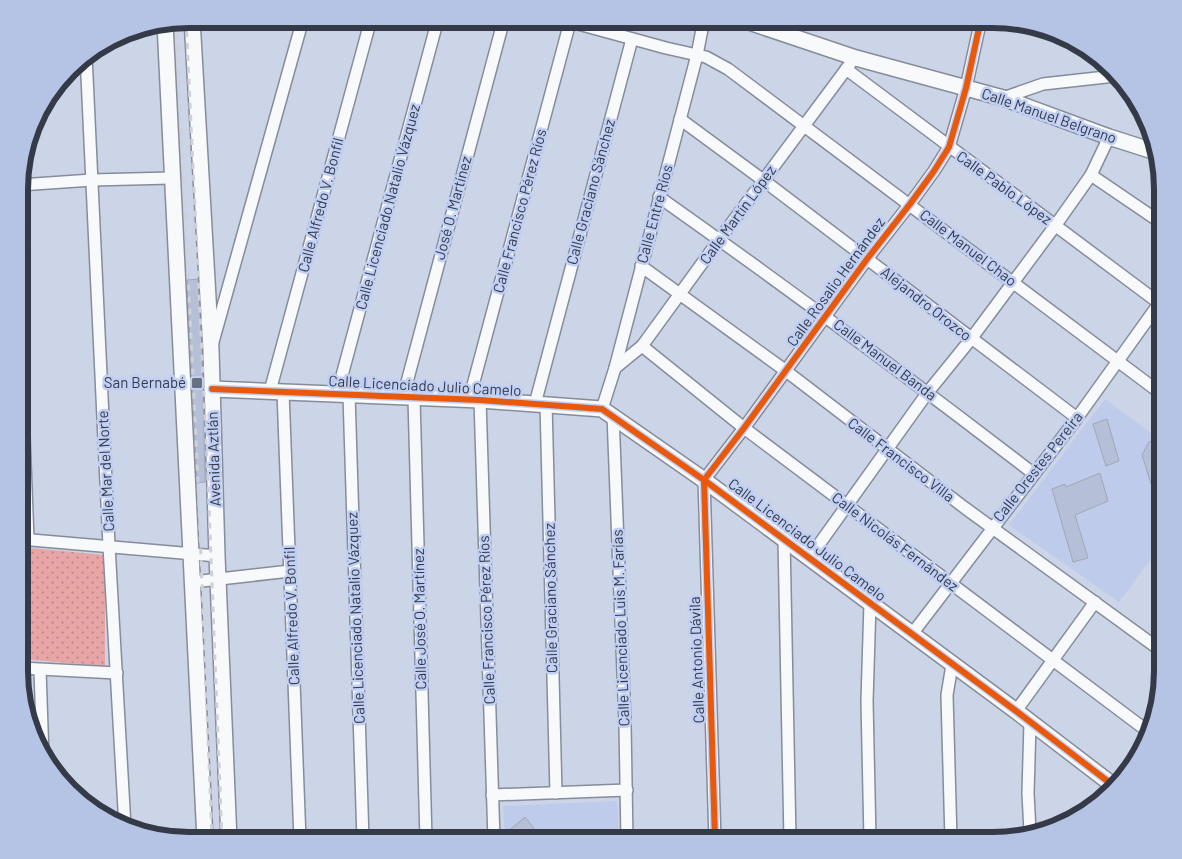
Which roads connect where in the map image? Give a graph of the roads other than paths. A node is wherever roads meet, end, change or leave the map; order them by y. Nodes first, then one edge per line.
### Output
1 (193, 28) edge
2 (300, 28) edge
3 (369, 28) edge
4 (436, 28) edge
5 (502, 28) edge
6 (563, 28) edge
7 (593, 28) edge
8 (702, 28) edge
9 (763, 28) edge
10 (979, 28) edge
11 (164, 30) edge
12 (632, 39) junction
13 (697, 55) junction
14 (851, 63) junction
15 (86, 64) edge
16 (1110, 77) edge
17 (966, 88) junction
18 (1003, 98) junction
19 (680, 119) junction
20 (804, 126) junction
21 (1109, 137) junction
22 (948, 147) junction
23 (1150, 150) edge
24 (1091, 175) junction
25 (171, 178) junction
26 (92, 180) junction
27 (763, 180) junction
28 (28, 185) edge
29 (659, 197) junction
30 (910, 204) junction
31 (1154, 218) edge
32 (1056, 226) junction
33 (719, 240) junction
34 (867, 258) junction
35 (641, 266) junction
36 (1013, 282) junction
37 (680, 294) junction
38 (1154, 296) edge
39 (1154, 313) edge
40 (826, 316) junction
41 (971, 339) junction
42 (642, 346) junction
43 (211, 350) junction
44 (1119, 361) junction
45 (615, 368) junction
46 (786, 371) junction
47 (1154, 388) edge
48 (212, 389) junction
49 (277, 392) junction
50 (928, 392) junction
51 (343, 395) junction
52 (408, 398) junction
53 (475, 400) junction
54 (541, 404) junction
55 (607, 412) junction
56 (1077, 418) junction
57 (744, 428) junction
58 (886, 449) junction
59 (1034, 474) junction
60 (704, 480) junction
61 (847, 505) junction
62 (992, 527) junction
63 (28, 539) edge
64 (784, 540) junction
65 (109, 546) junction
66 (192, 554) junction
67 (217, 556) junction
68 (810, 557) junction
69 (290, 571) junction
70 (218, 580) junction
71 (193, 582) junction
72 (949, 583) junction
73 (1095, 602) junction
74 (870, 603) junction
75 (912, 634) junction
76 (1154, 645) edge
77 (1054, 660) junction
78 (952, 665) junction
79 (28, 669) edge
80 (40, 670) junction
81 (117, 673) junction
82 (1016, 711) junction
83 (1030, 723) junction
84 (1144, 728) edge
85 (42, 737) edge
86 (1109, 783) edge
87 (627, 790) junction
88 (556, 793) junction
89 (492, 795) junction
90 (125, 818) edge
91 (1030, 827) edge
92 (205, 831) edge
93 (229, 831) edge
94 (300, 831) edge
95 (363, 831) edge
96 (426, 831) edge
97 (494, 831) edge
98 (627, 832) edge
99 (715, 832) edge
100 (790, 832) edge
101 (870, 832) edge
102 (951, 832) edge

1 - 43 main road, Avenida Aztlán
2 - 43 street
3 - 49 street, Calle Alfredo V. Bonfil
4 - 51 street, Calle Licenciado Natalio Vázquez
5 - 52 street, José O. Martínez
6 - 53 street, Calle Francisco Pérez Ríos
7 - 12 street, Calle Manuel Chao
8 - 13 street, Calle Entre Ríos
9 - 14 main road, Calle Manuel Belgrano
10 - 17 street, Calle Rosalio Hernández
11 - 25 main road, Avenida Aztlán
12 - 13 street, Calle Manuel Chao
12 - 54 street, Calle Graciano Sánchez
13 - 19 street, Calle Entre Ríos
13 - 20 street, Calle Manuel Chao
14 - 17 main road, Calle Manuel Belgrano
14 - 20 street, Calle Martín López
14 - 22 street, Calle Pablo López
15 - 26 street, Calle Mar del Norte
16 - 18 street
17 - 18 main road, Calle Manuel Belgrano
17 - 22 street, Calle Rosalio Hernández
18 - 21 main road, Calle Manuel Belgrano
19 - 27 street, Alejandro Orozco
19 - 29 street, Calle Entre Ríos
20 - 27 street, Calle Martín López
20 - 30 street, Calle Manuel Chao
21 - 23 main road, Calle Manuel Belgrano
21 - 24 street
22 - 30 street, Calle Rosalio Hernández
22 - 32 street, Calle Pablo López
24 - 31 street
24 - 32 street
25 - 26 street
25 - 66 main road, Avenida Aztlán
26 - 28 street
26 - 65 street, Calle Mar del Norte
27 - 33 street, Calle Martín López
27 - 34 street, Alejandro Orozco
29 - 33 street, Calle Manuel Banda
29 - 35 street, Calle Entre Ríos
30 - 34 street, Calle Rosalio Hernández
30 - 36 street, Calle Manuel Chao
32 - 36 street
32 - 38 street, Calle Pablo López
33 - 37 street, Calle Martín López
33 - 40 street, Calle Manuel Banda
34 - 40 street, Calle Rosalio Hernández
34 - 41 street, Alejandro Orozco
35 - 37 street, Calle Francisco Villa
35 - 45 street, Calle Entre Ríos
36 - 41 street
36 - 44 street, Calle Manuel Chao
37 - 42 street, Calle Martín López
37 - 46 street, Calle Francisco Villa
39 - 44 street, Calle Orestes Pereira
40 - 46 street, Calle Rosalio Hernández
40 - 50 street, Calle Manuel Banda
41 - 50 street
41 - 56 street, Alejandro Orozco
42 - 45 street, Calle Martín López
42 - 57 street, Calle Nicolás Fernández
43 - 48 main road, Avenida Aztlán
44 - 47 street, Calle Manuel Chao
44 - 56 street, Calle Orestes Pereira
45 - 55 street, Calle Entre Ríos
46 - 57 street, Calle Rosalio Hernández
46 - 58 street, Calle Francisco Villa
48 - 49 main road, Calle Licenciado Julio Camelo
48 - 67 main road, Avenida Aztlán
49 - 51 main road, Calle Licenciado Julio Camelo
49 - 69 street, Calle Alfredo V. Bonfil
50 - 58 street
50 - 59 street, Calle Manuel Banda
51 - 52 main road, Calle Licenciado Julio Camelo
51 - 95 street, Calle Licenciado Natalio Vázquez
52 - 53 main road, Calle Licenciado Julio Camelo
52 - 96 street, Calle José O. Martínez
53 - 54 main road, Calle Licenciado Julio Camelo
53 - 89 street, Calle Francisco Pérez Ríos
54 - 55 main road, Calle Licenciado Julio Camelo
54 - 88 street, Calle Graciano Sánchez
55 - 60 main road, Calle Licenciado Julio Camelo
55 - 87 street, Calle Licenciado Luis M. Farías
56 - 59 street, Calle Orestes Pereira
57 - 60 street, Calle Rosalio Hernández
57 - 61 street, Calle Nicolás Fernández
58 - 61 street
58 - 62 street, Calle Francisco Villa
59 - 62 street, Calle Orestes Pereira
60 - 64 main road, Calle Licenciado Julio Camelo
60 - 99 street, Calle Antonio Dávila
61 - 68 street
61 - 72 street, Calle Nicolás Fernández
62 - 72 street, Calle Orestes Pereira
62 - 73 street, Calle Francisco Villa
63 - 65 street
64 - 68 main road, Calle Licenciado Julio Camelo
64 - 100 street
65 - 66 street
65 - 81 street, Calle Mar del Norte
66 - 67 street
66 - 71 main road, Avenida Aztlán
67 - 70 main road, Avenida Aztlán
68 - 74 main road, Calle Licenciado Julio Camelo
69 - 70 street
69 - 94 street, Calle Alfredo V. Bonfil
70 - 71 street
70 - 93 main road, Avenida Aztlán
71 - 92 main road, Avenida Aztlán
72 - 75 street, Calle Orestes Pereira
72 - 77 street, Calle Nicolás Fernández
73 - 76 street, Calle Francisco Villa
73 - 77 street
74 - 75 main road, Calle Licenciado Julio Camelo
74 - 101 street
75 - 78 main road, Calle Licenciado Julio Camelo
77 - 82 street
77 - 84 street, Calle Nicolás Fernández
78 - 82 main road, Calle Licenciado Julio Camelo
78 - 102 street
79 - 80 street
80 - 81 street
80 - 85 street
81 - 90 street, Calle Mar del Norte
82 - 83 main road, Calle Licenciado Julio Camelo
83 - 86 main road, Calle Licenciado Julio Camelo
83 - 91 street
87 - 88 street
87 - 98 street, Calle Licenciado Luis M. Farías
88 - 89 street
89 - 97 street, Calle Francisco Pérez Ríos

